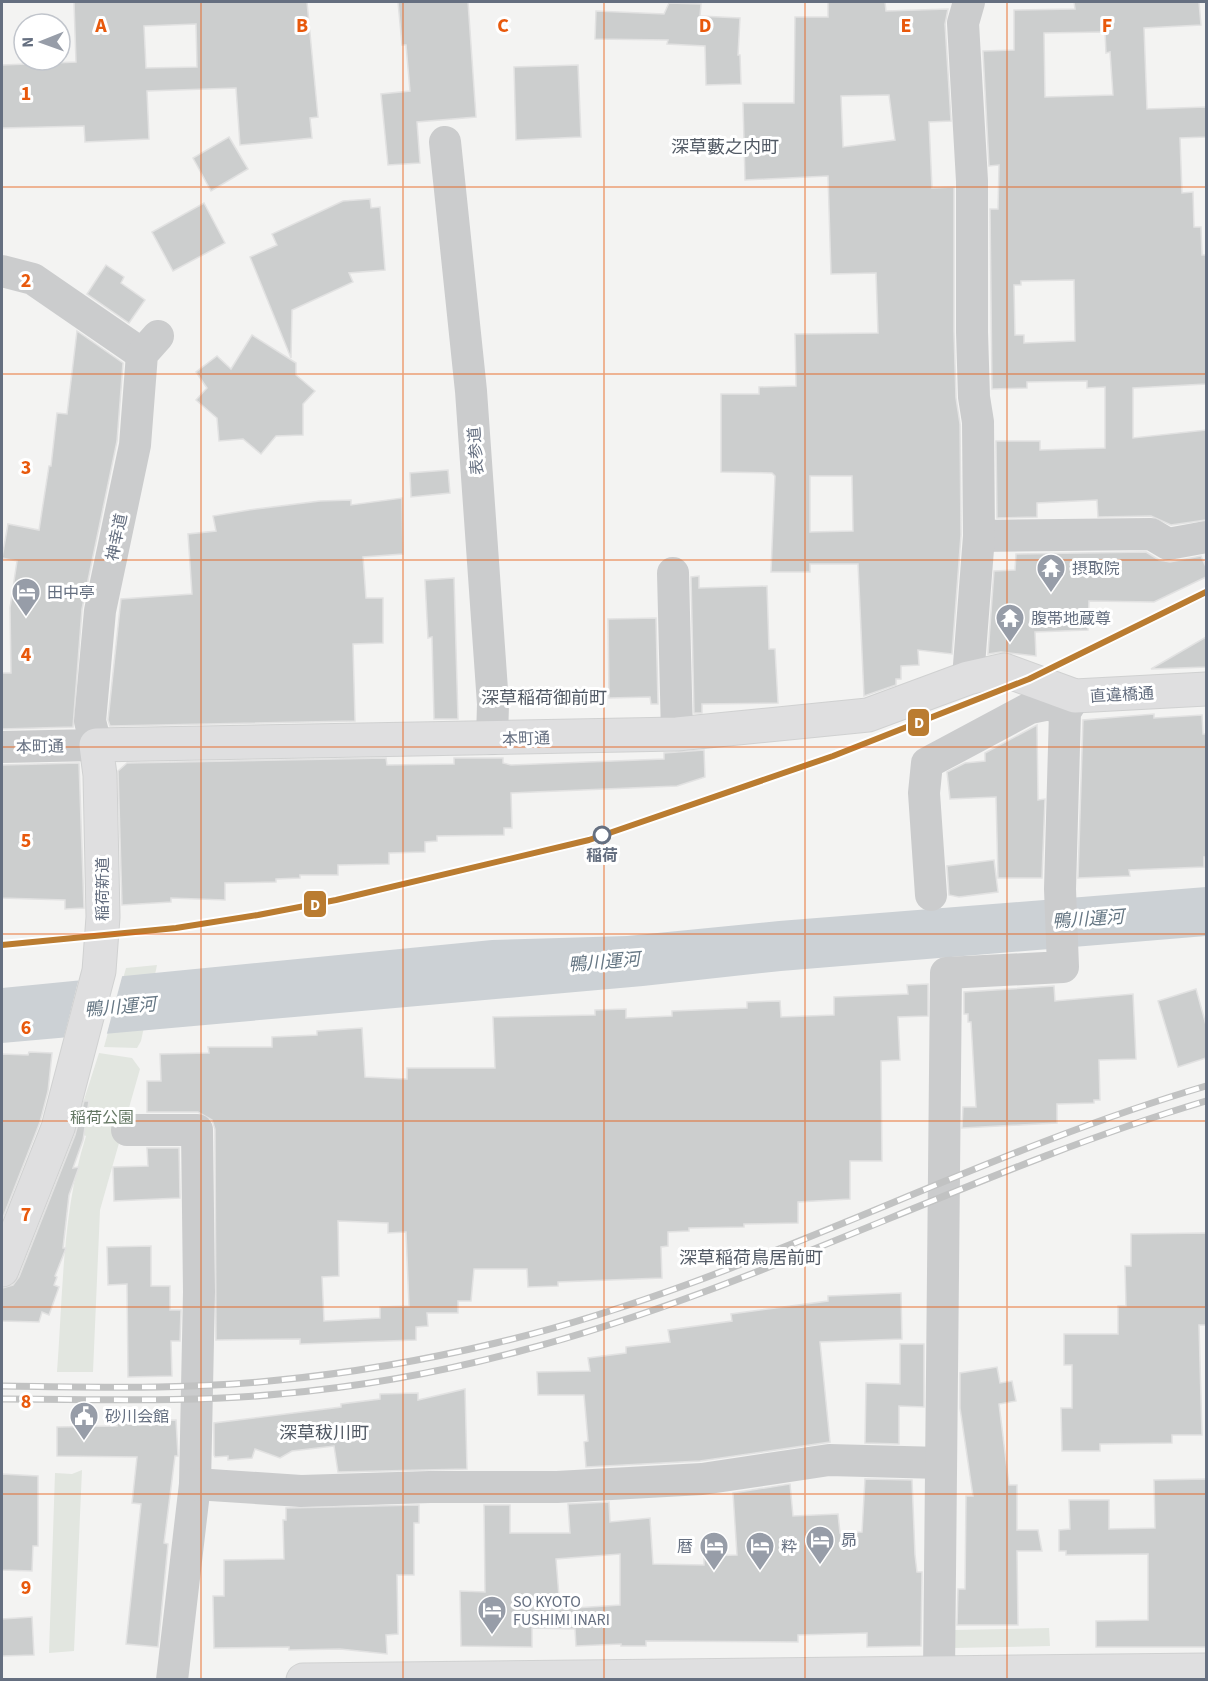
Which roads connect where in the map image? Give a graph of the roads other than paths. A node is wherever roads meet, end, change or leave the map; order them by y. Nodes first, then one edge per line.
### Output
1 (969, 2) edge
2 (446, 154) dead end
3 (2, 271) edge
4 (980, 536) junction
5 (1206, 537) edge
6 (673, 573) dead end
7 (968, 678) junction
8 (1040, 682) joint
9 (1206, 689) edge
10 (1070, 704) junction
11 (677, 734) junction
12 (492, 739) junction
13 (96, 745) junction
14 (2, 747) edge
15 (931, 895) dead end
16 (128, 1130) dead end
17 (2, 1270) edge
18 (941, 1463) junction
19 (195, 1484) junction
20 (1206, 1670) edge
21 (939, 1673) junction
22 (501, 1678) edge
23 (172, 1680) edge
24 (303, 1680) edge

1 - 4 street
2 - 12 street, 表参道
3 - 13 street, 神幸道
4 - 5 street
4 - 7 street
6 - 11 street
7 - 8 main road, 本町通
7 - 11 main road, 本町通
8 - 10 main road, 直違橋通
9 - 10 main road, 直違橋通
10 - 15 street
10 - 18 street
11 - 12 main road, 本町通
12 - 13 main road, 本町通
13 - 14 street, 本町通
13 - 17 main road, 稲荷新道
16 - 19 street
18 - 19 street
18 - 21 street
19 - 23 street
20 - 21 main road
21 - 22 main road
22 - 24 main road

